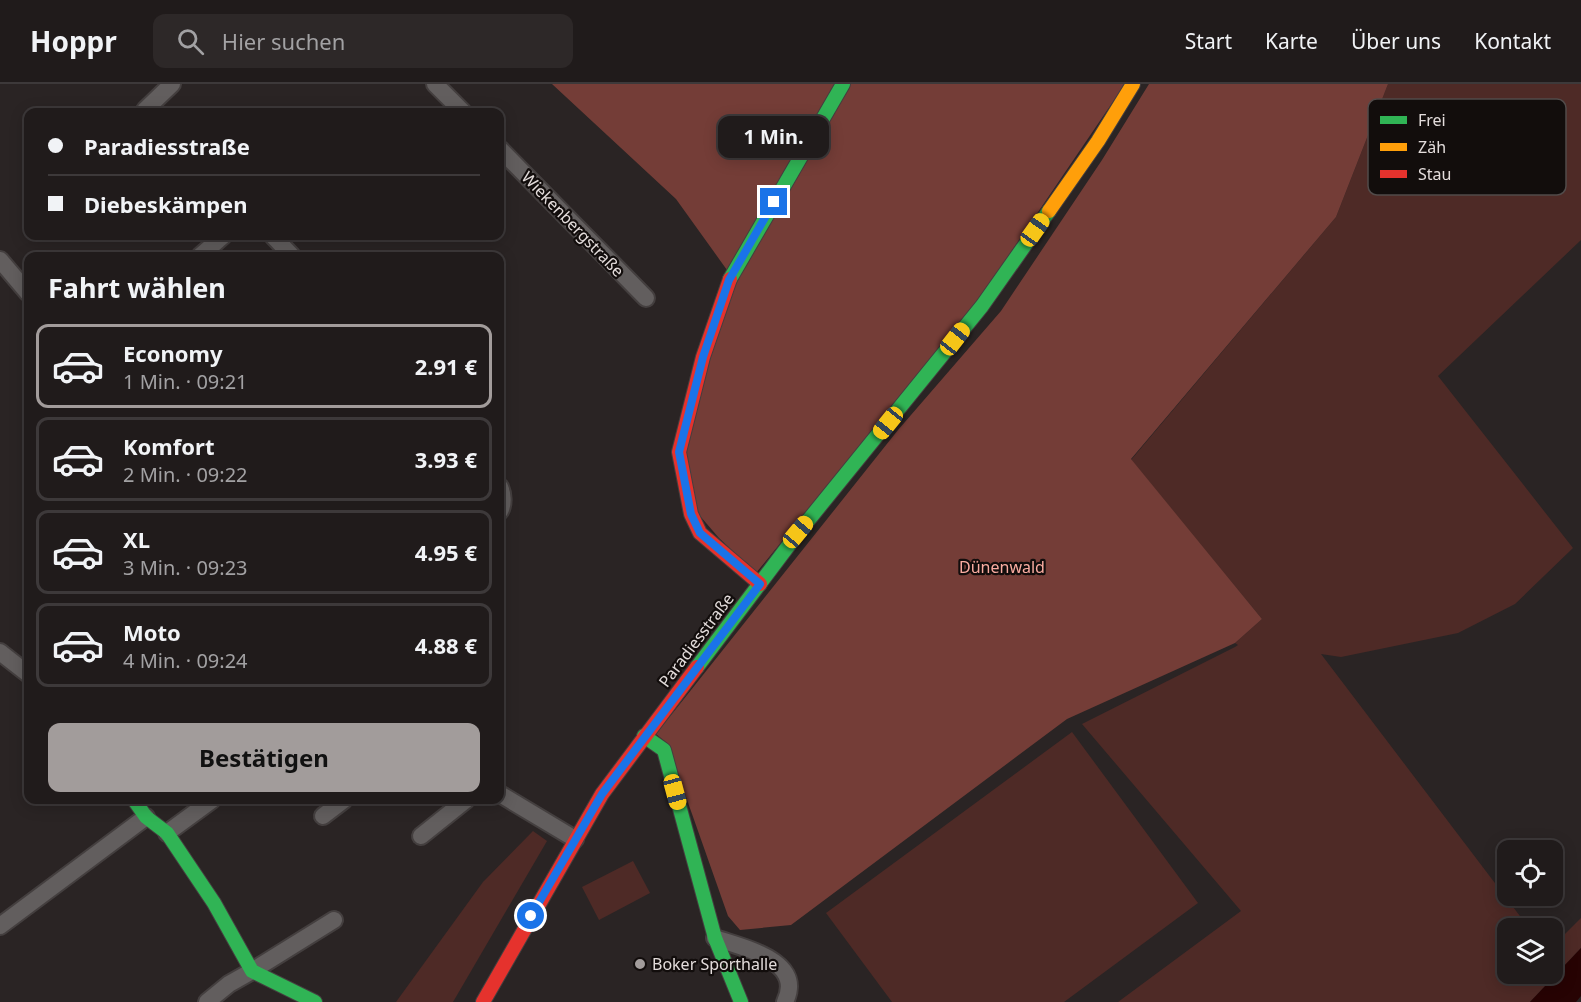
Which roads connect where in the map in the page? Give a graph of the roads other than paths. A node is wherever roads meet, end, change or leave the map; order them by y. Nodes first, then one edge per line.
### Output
1 (172, 84) edge
2 (435, 84) edge
3 (843, 84) edge
4 (1133, 84) edge
5 (147, 108) edge
6 (460, 108) edge
7 (504, 153) edge
8 (218, 240) edge
9 (277, 240) edge
10 (205, 252) edge
11 (288, 252) edge
12 (0, 260) edge
13 (24, 288) edge
14 (646, 298) dead end
15 (760, 584) junction
16 (0, 652) edge
17 (24, 671) edge
18 (644, 736) junction
19 (504, 796) edge
20 (137, 804) edge
21 (206, 804) edge
22 (339, 804) edge
23 (461, 804) edge
24 (323, 816) dead end
25 (146, 817) junction
26 (166, 833) junction
27 (421, 836) dead end
28 (575, 840) junction
29 (334, 920) dead end
30 (1, 924) edge
31 (715, 938) junction
32 (252, 971) junction
33 (207, 1002) edge
34 (315, 1002) edge
35 (483, 1002) edge
36 (741, 1002) edge
37 (785, 1002) edge

1 - 5 street
2 - 6 street
3 - 15 street
4 - 15 street, Paradiesstraße
7 - 14 street, Wiekenbergstraße
8 - 10 street
9 - 11 street
12 - 13 street
15 - 18 street, Paradiesstraße
16 - 17 street
18 - 28 street, Paradiesstraße
18 - 31 street
19 - 28 street
20 - 25 street
21 - 26 street
22 - 24 street
23 - 27 street
25 - 26 street
25 - 30 street
26 - 32 street
28 - 35 street, Paradiesstraße
29 - 32 street
31 - 36 street
31 - 37 street
32 - 33 street
32 - 34 street

